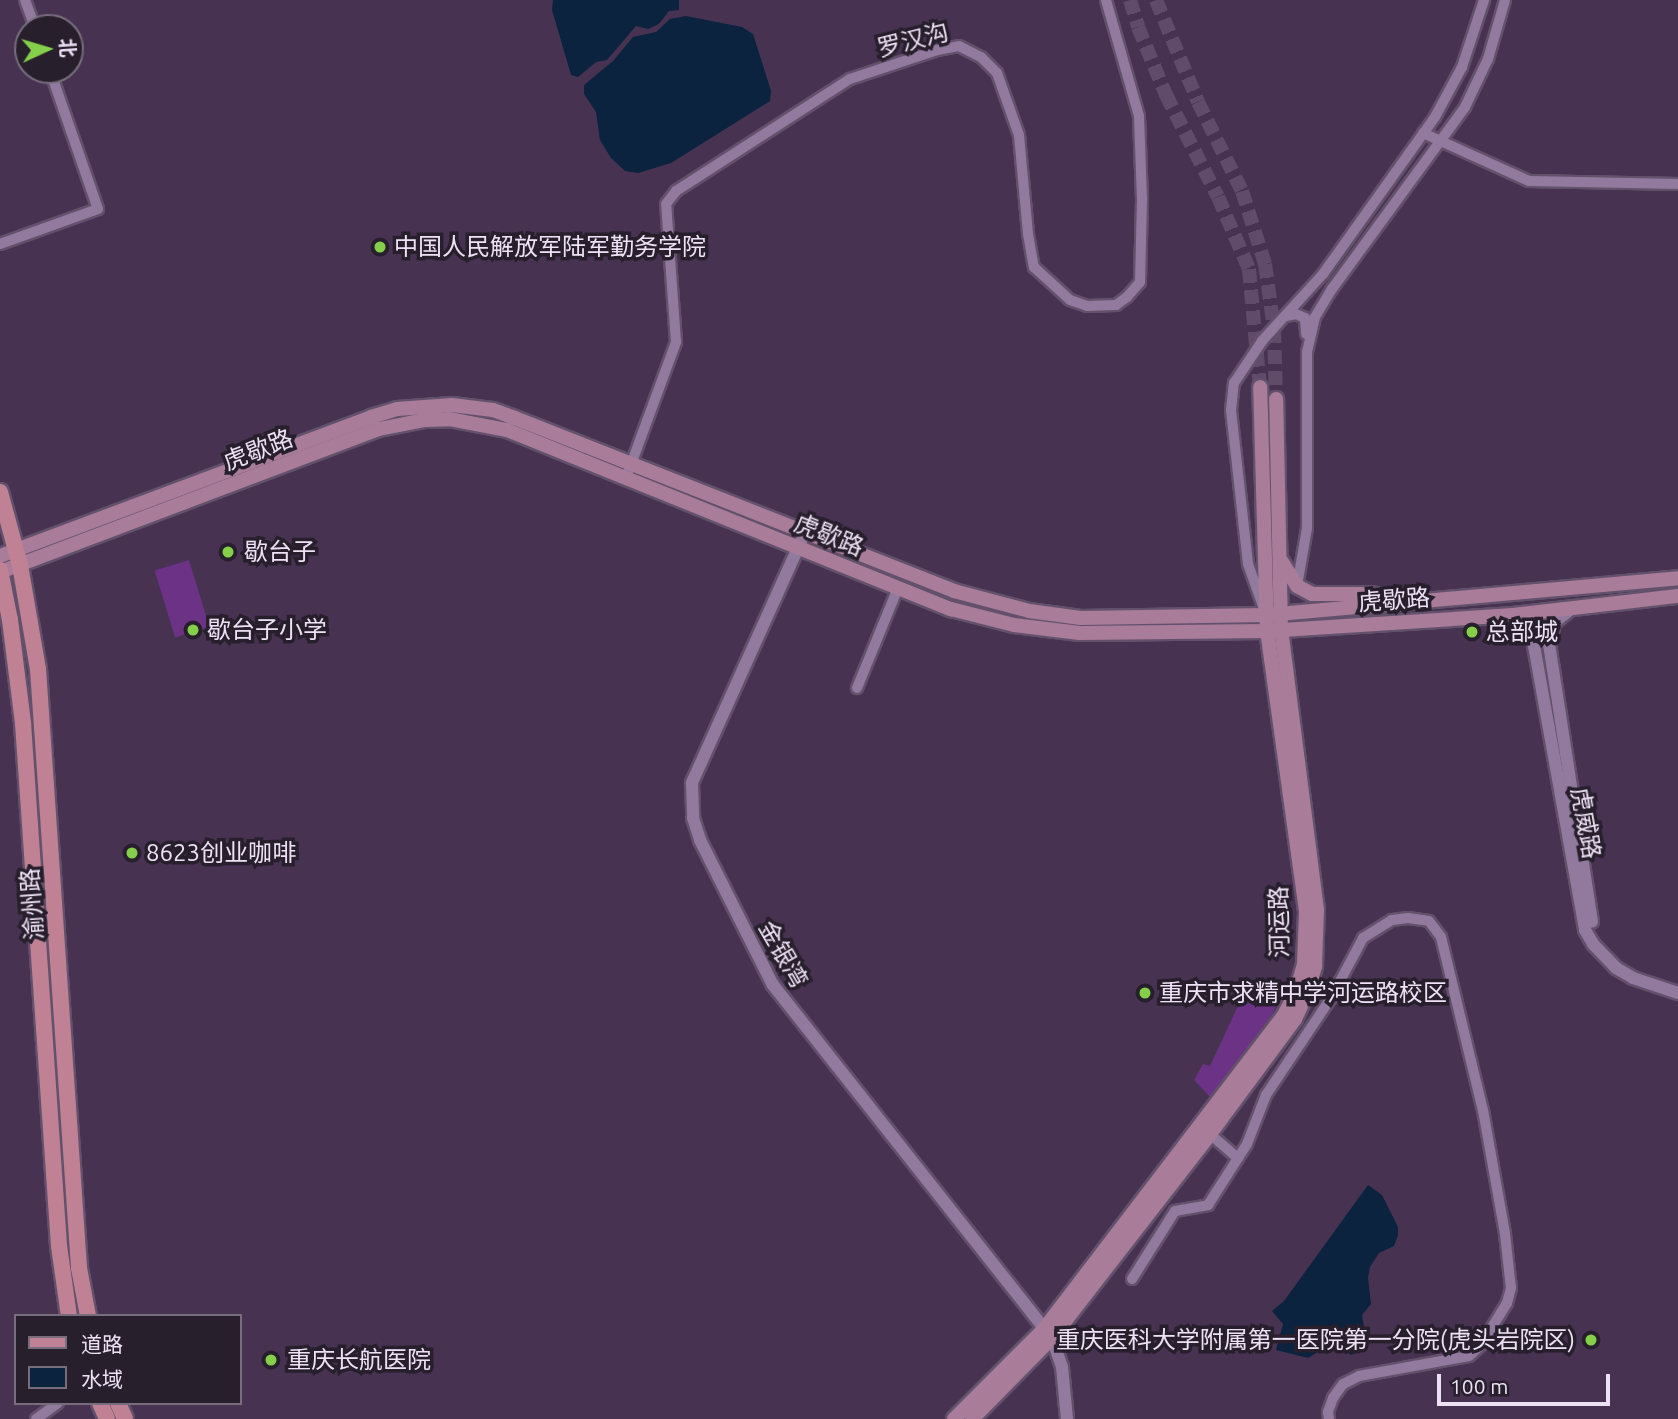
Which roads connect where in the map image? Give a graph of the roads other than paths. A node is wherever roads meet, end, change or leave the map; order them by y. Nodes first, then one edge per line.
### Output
1 (1106, 0) edge
2 (1484, 0) edge
3 (1505, 0) edge
4 (55, 84) edge
5 (1423, 133) junction
6 (1441, 144) junction
7 (1678, 184) edge
8 (0, 244) edge
9 (1284, 317) junction
10 (1307, 352) junction
11 (1260, 387) tunnel mouth
12 (1276, 399) tunnel mouth
13 (632, 462) junction
14 (626, 478) junction
15 (0, 492) edge
16 (801, 541) junction
17 (0, 556) edge
18 (18, 557) junction
19 (1280, 558) junction
20 (0, 571) edge
21 (1678, 578) edge
22 (1297, 586) junction
23 (898, 588) junction
24 (1678, 596) edge
25 (1422, 603) junction
26 (1571, 609) junction
27 (1274, 614) junction
28 (1513, 615) junction
29 (1274, 631) junction
30 (857, 688) dead end
31 (1678, 985) edge
32 (1678, 993) edge
33 (1210, 1134) junction
34 (1238, 1158) junction
35 (1132, 1279) dead end
36 (69, 1314) edge
37 (88, 1314) edge
38 (1048, 1333) junction
39 (55, 1405) edge
40 (36, 1419) edge
41 (954, 1419) edge
42 (972, 1419) edge
43 (1067, 1419) edge
44 (1329, 1419) edge

1 - 13 street, 罗汉沟
2 - 5 street
3 - 6 street
4 - 8 street
5 - 6 street
5 - 9 street
6 - 7 street
6 - 10 street
9 - 10 street
9 - 27 street
10 - 22 street
11 - 27 main road, 河运路
12 - 19 main road, 河运路
13 - 14 street, 罗汉沟
13 - 16 main road, 虎歇路
13 - 18 main road, 虎歇路
14 - 16 main road, 虎歇路
14 - 18 main road, 虎歇路
15 - 18 main road, 渝州路
16 - 23 main road, 虎歇路
16 - 27 main road, 虎歇路
16 - 38 street, 金银湾
17 - 18 main road, 虎歇路
18 - 20 main road, 虎歇路
18 - 37 main road, 渝州路
19 - 22 main road
19 - 27 main road, 河运路
20 - 36 main road, 渝州路
21 - 25 main road, 虎歇路
22 - 25 main road
23 - 29 main road, 虎歇路
23 - 30 street
24 - 26 main road, 虎歇路
25 - 27 main road, 虎歇路
26 - 28 main road, 虎歇路
26 - 31 street, 虎威路
27 - 29 main road, 河运路
28 - 29 main road, 虎歇路
28 - 32 street, 虎威路
29 - 33 main road, 河运路
29 - 38 main road, 河运路
33 - 34 street
33 - 38 main road, 河运路
34 - 35 street
34 - 44 street
38 - 41 main road, 河运路
38 - 42 main road, 河运路
38 - 43 street
39 - 40 street

